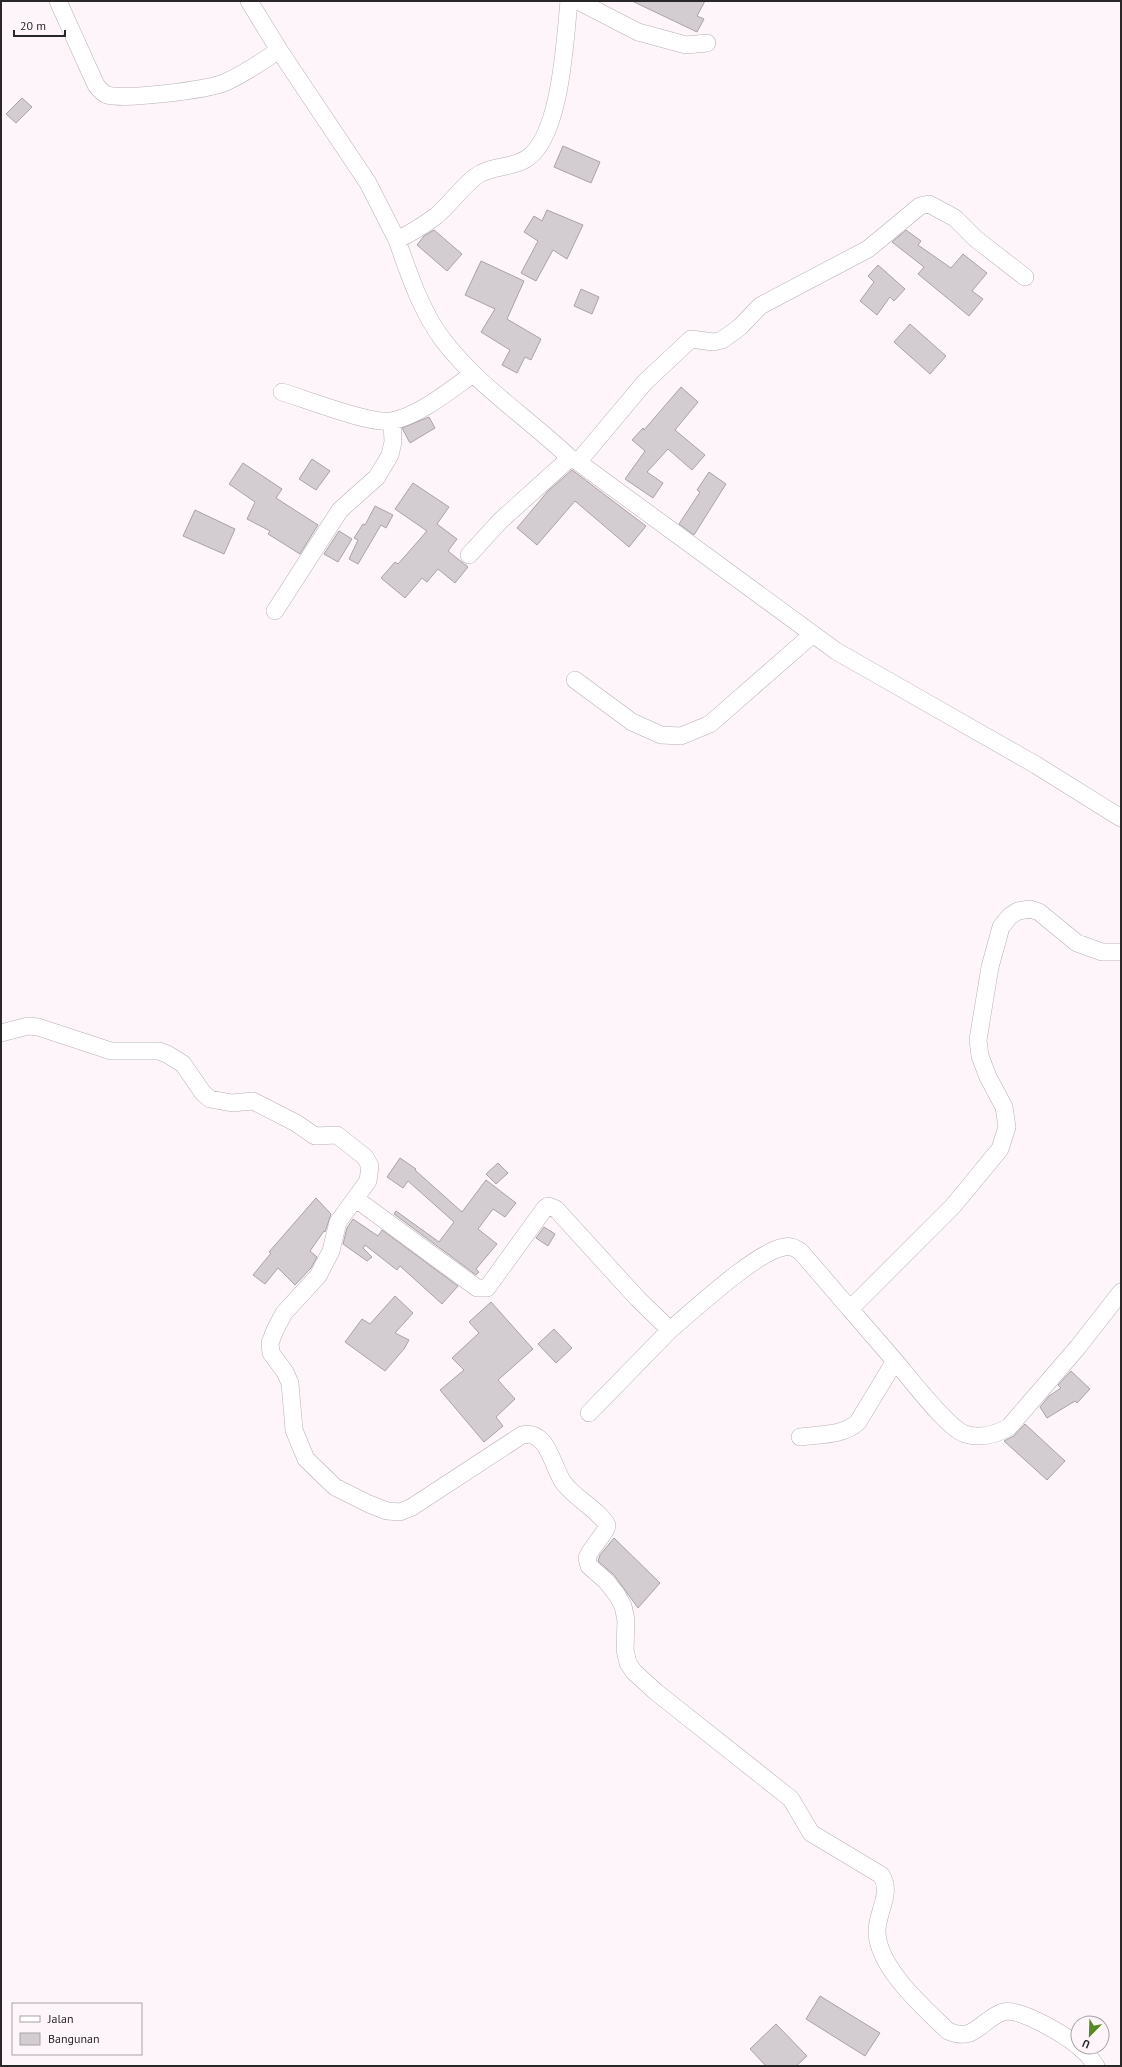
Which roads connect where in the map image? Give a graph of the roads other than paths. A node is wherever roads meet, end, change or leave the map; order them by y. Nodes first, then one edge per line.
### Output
1 (58, 1) edge
2 (249, 1) edge
3 (569, 1) edge
4 (578, 1) edge
5 (707, 43) dead end
6 (279, 50) junction
7 (397, 240) junction
8 (1025, 277) dead end
9 (473, 374) junction
10 (282, 392) dead end
11 (392, 421) junction
12 (574, 460) junction
13 (469, 555) dead end
14 (275, 611) dead end
15 (814, 634) junction
16 (575, 680) dead end
17 (1121, 818) edge
18 (1121, 952) edge
19 (1, 1033) edge
20 (356, 1199) junction
21 (1121, 1292) edge
22 (850, 1309) junction
23 (670, 1330) junction
24 (895, 1361) junction
25 (589, 1413) dead end
26 (800, 1437) dead end
27 (1070, 2041) edge
28 (1088, 2055) edge
29 (1096, 2066) edge

1 - 6 street
2 - 6 street
3 - 7 street
4 - 5 street
6 - 7 street
7 - 9 street
8 - 12 street
9 - 11 street
9 - 12 street
10 - 11 street
11 - 14 street
12 - 13 street
12 - 15 street
15 - 16 street
15 - 17 street
18 - 22 street
19 - 20 street
20 - 23 street
20 - 27 street
21 - 24 street
22 - 23 street
22 - 24 street
23 - 25 street
24 - 26 street
28 - 29 street

